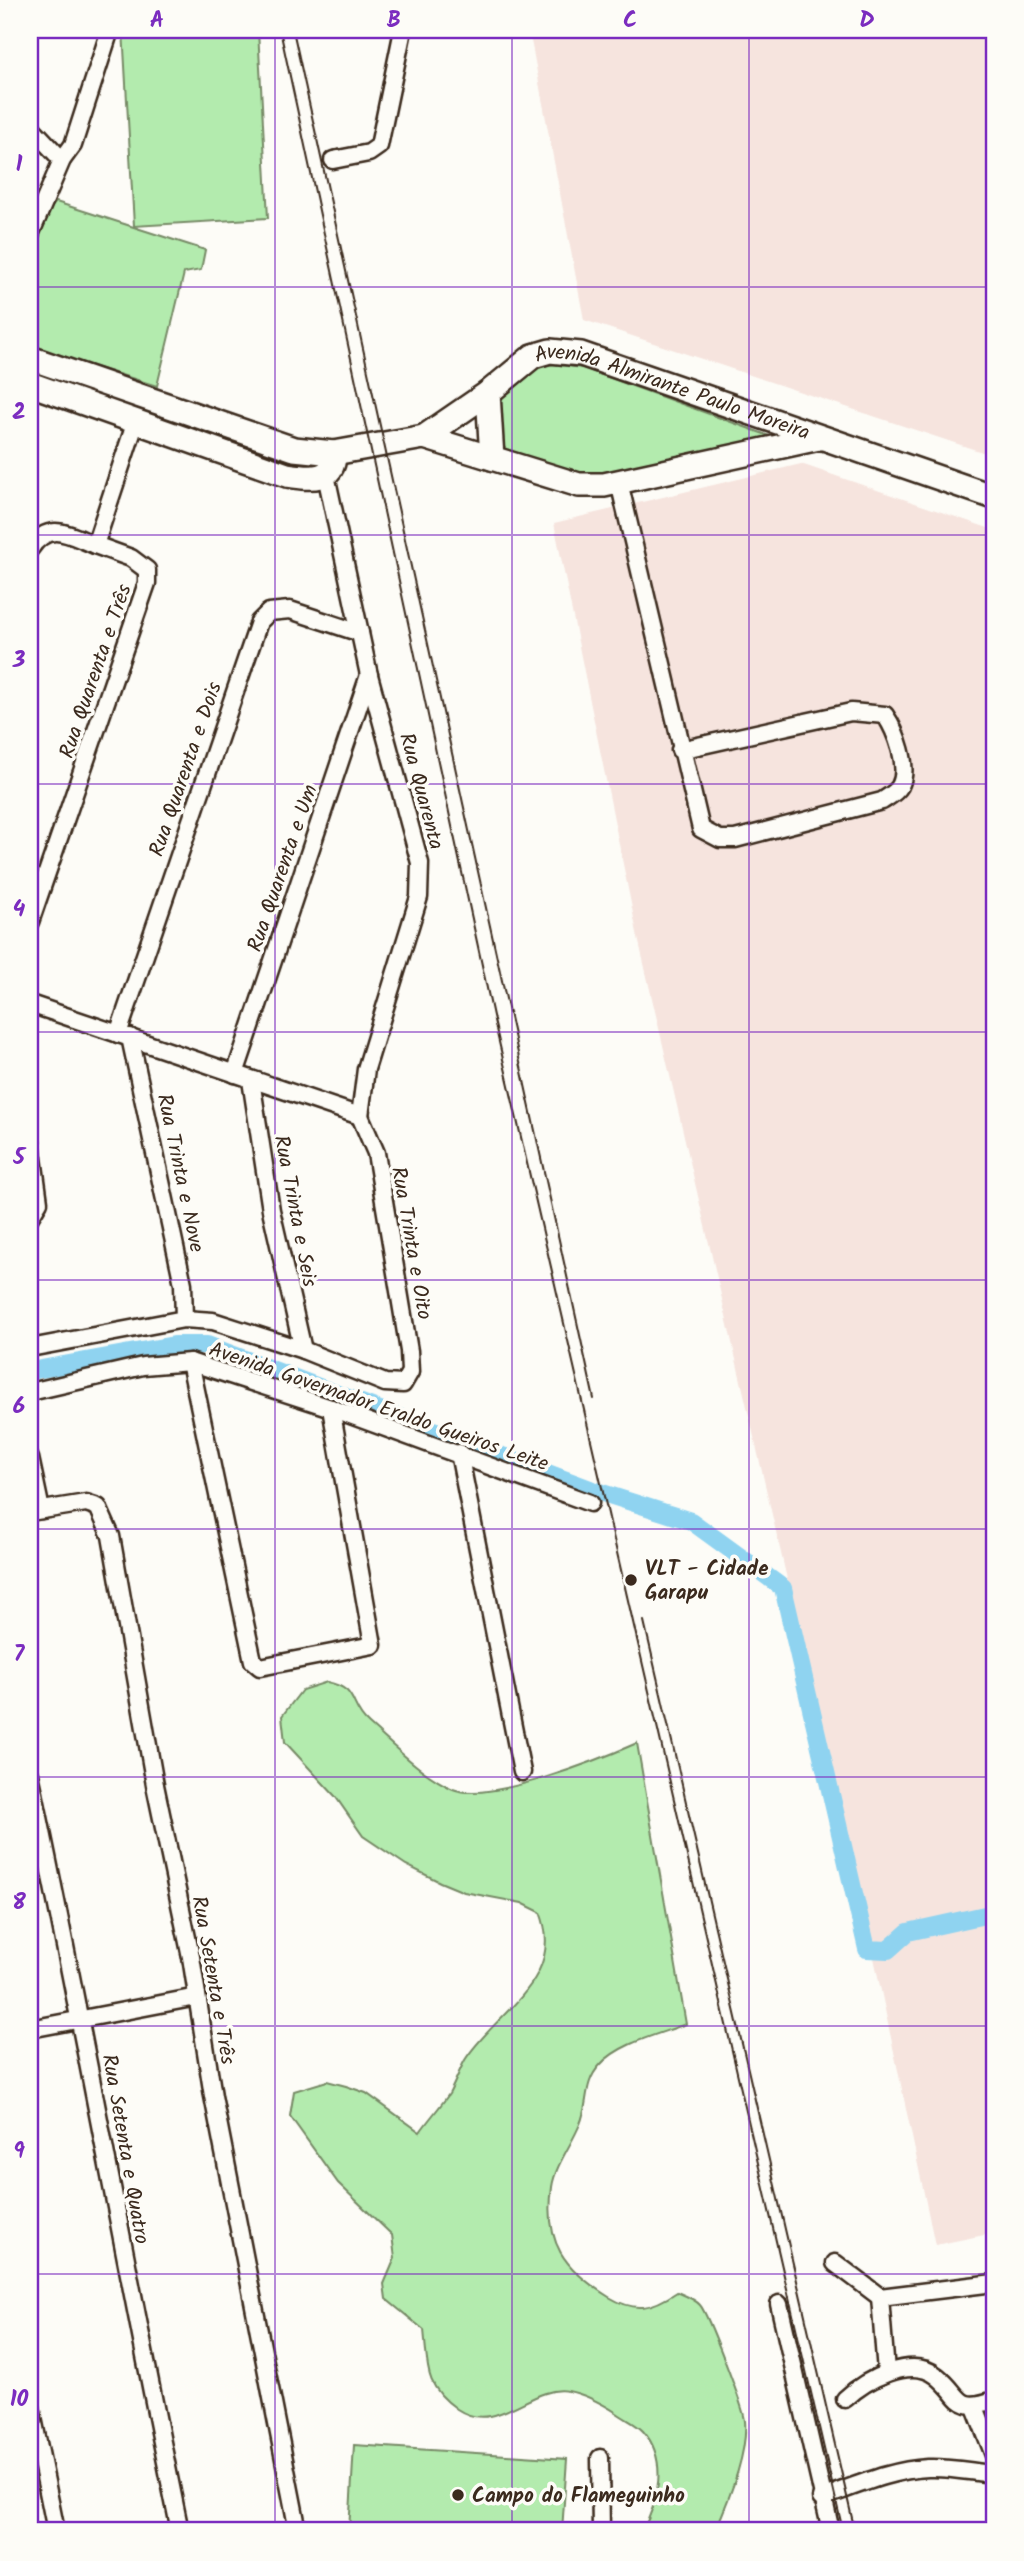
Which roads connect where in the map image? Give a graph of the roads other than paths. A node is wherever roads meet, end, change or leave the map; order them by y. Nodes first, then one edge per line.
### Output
1 (110, 30) edge
2 (403, 30) edge
3 (30, 126) edge
4 (62, 160) junction
5 (333, 160) dead end
6 (30, 235) edge
7 (30, 358) edge
8 (103, 383) junction
9 (30, 384) edge
10 (488, 393) junction
11 (96, 407) junction
12 (136, 421) junction
13 (425, 437) junction
14 (819, 438) junction
15 (492, 458) junction
16 (330, 464) junction
17 (619, 482) junction
18 (994, 497) edge
19 (95, 545) junction
20 (30, 549) edge
21 (360, 633) junction
22 (369, 675) junction
23 (680, 750) junction
24 (30, 922) edge
25 (30, 1004) edge
26 (124, 1036) junction
27 (235, 1074) junction
28 (251, 1080) junction
29 (360, 1116) junction
30 (30, 1136) edge
31 (32, 1216) edge
32 (184, 1319) junction
33 (30, 1348) edge
34 (303, 1350) junction
35 (190, 1362) junction
36 (408, 1380) joint
37 (30, 1392) edge
38 (331, 1408) junction
39 (459, 1453) junction
40 (30, 1458) edge
41 (590, 1503) dead end
42 (35, 1511) edge
43 (522, 1772) dead end
44 (30, 1774) edge
45 (197, 1997) junction
46 (81, 2018) junction
47 (30, 2029) edge
48 (835, 2263) dead end
49 (994, 2283) edge
50 (880, 2297) junction
51 (779, 2304) dead end
52 (886, 2372) junction
53 (845, 2399) dead end
54 (994, 2400) edge
55 (30, 2403) edge
56 (975, 2407) junction
57 (994, 2455) edge
58 (600, 2458) dead end
59 (994, 2474) edge
60 (821, 2498) junction
61 (56, 2531) edge
62 (180, 2531) edge
63 (298, 2531) edge
64 (601, 2531) edge
65 (831, 2531) edge

1 - 4 street
2 - 5 street
3 - 4 street
4 - 6 street
7 - 8 main road, Avenida Almirante Paulo Moreira
8 - 11 main road
8 - 16 main road, Avenida Almirante Paulo Moreira
9 - 11 main road, Avenida Almirante Paulo Moreira
10 - 13 main road, Avenida Almirante Paulo Moreira
10 - 14 main road, Avenida Almirante Paulo Moreira
10 - 15 main road
11 - 12 main road, Avenida Almirante Paulo Moreira
12 - 16 main road, Avenida Almirante Paulo Moreira
12 - 19 street
13 - 15 main road, Avenida Almirante Paulo Moreira
13 - 16 main road, Avenida Almirante Paulo Moreira
14 - 17 main road, Avenida Almirante Paulo Moreira
14 - 18 main road, Avenida Almirante Paulo Moreira
15 - 17 main road, Avenida Almirante Paulo Moreira
16 - 21 street, Rua Quarenta
17 - 23 street
19 - 20 street, Rua Quarenta e Três
19 - 24 street, Rua Quarenta e Três
21 - 22 street, Rua Quarenta
21 - 26 street, Rua Quarenta e Dois
22 - 27 street, Rua Quarenta e Um
22 - 29 street, Rua Quarenta
23 - 23 street
25 - 26 street
26 - 27 street
26 - 32 street, Rua Trinta e Nove
27 - 28 street
28 - 29 street
28 - 34 street, Rua Trinta e Seis
29 - 36 street, Rua Trinta e Oito
30 - 31 street
32 - 33 street, Avenida Governador Eraldo Gueiros Leite
32 - 34 street, Avenida Governador Eraldo Gueiros Leite
34 - 36 street, Avenida Governador Eraldo Gueiros Leite
35 - 37 street, Avenida Governador Eraldo Gueiros Leite
35 - 38 street, Avenida Governador Eraldo Gueiros Leite
35 - 38 street
38 - 39 street, Avenida Governador Eraldo Gueiros Leite
39 - 41 street, Avenida Governador Eraldo Gueiros Leite
39 - 43 street
40 - 42 street
42 - 45 street, Rua Setenta e Três
44 - 46 street, Rua Setenta e Quatro
45 - 46 street
45 - 63 street, Rua Setenta e Três
46 - 47 street
46 - 62 street, Rua Setenta e Quatro
48 - 50 street
49 - 50 street
50 - 52 street
51 - 60 street
52 - 53 street
52 - 56 street
54 - 56 street
55 - 61 street
56 - 57 street
58 - 64 street
59 - 60 street
60 - 65 street

